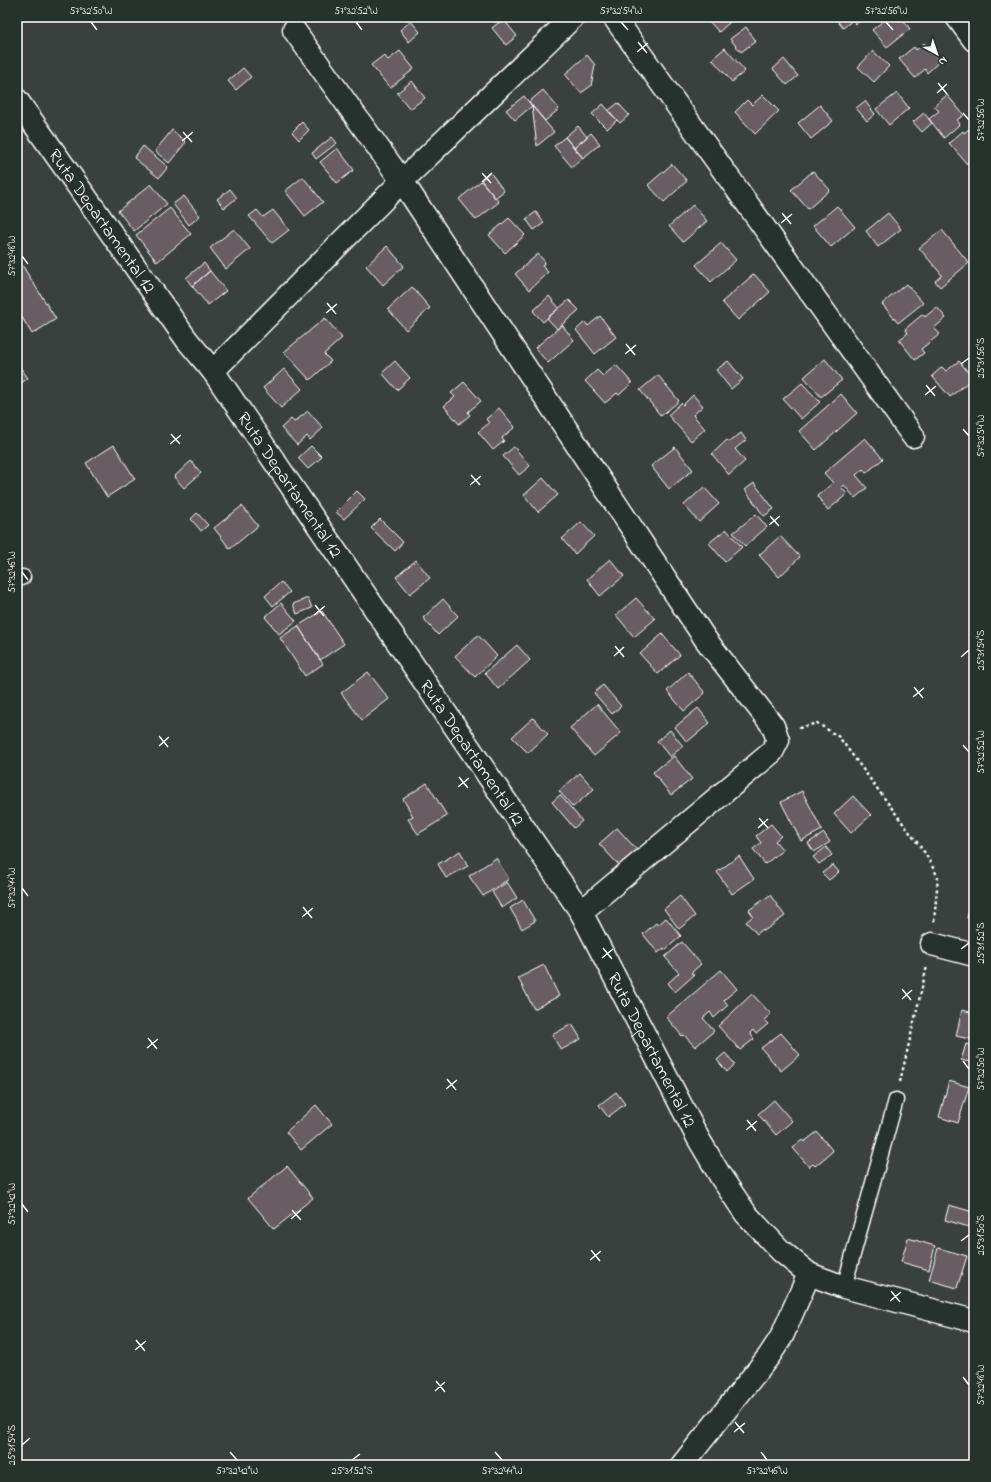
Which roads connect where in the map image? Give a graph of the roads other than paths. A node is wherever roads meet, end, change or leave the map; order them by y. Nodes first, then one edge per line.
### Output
1 (573, 17) edge
2 (614, 17) edge
3 (957, 17) edge
4 (294, 30) dead end
5 (974, 40) edge
6 (21, 113) edge
7 (402, 181) junction
8 (213, 371) junction
9 (913, 436) dead end
10 (581, 912) junction
11 (932, 944) road end
12 (974, 955) edge
13 (896, 1100) road end
14 (809, 1274) junction
15 (844, 1287) junction
16 (974, 1321) edge
17 (682, 1465) edge

1 - 7 street
2 - 9 street
3 - 5 street
4 - 7 street
6 - 8 street, Ruta Departamental 12
7 - 8 street
7 - 10 street
8 - 10 street, Ruta Departamental 12
10 - 14 street, Ruta Departamental 12
11 - 12 street
13 - 15 lane
14 - 15 street, Ruta Departamental 12
14 - 17 street
15 - 16 street, Ruta Departamental 12

